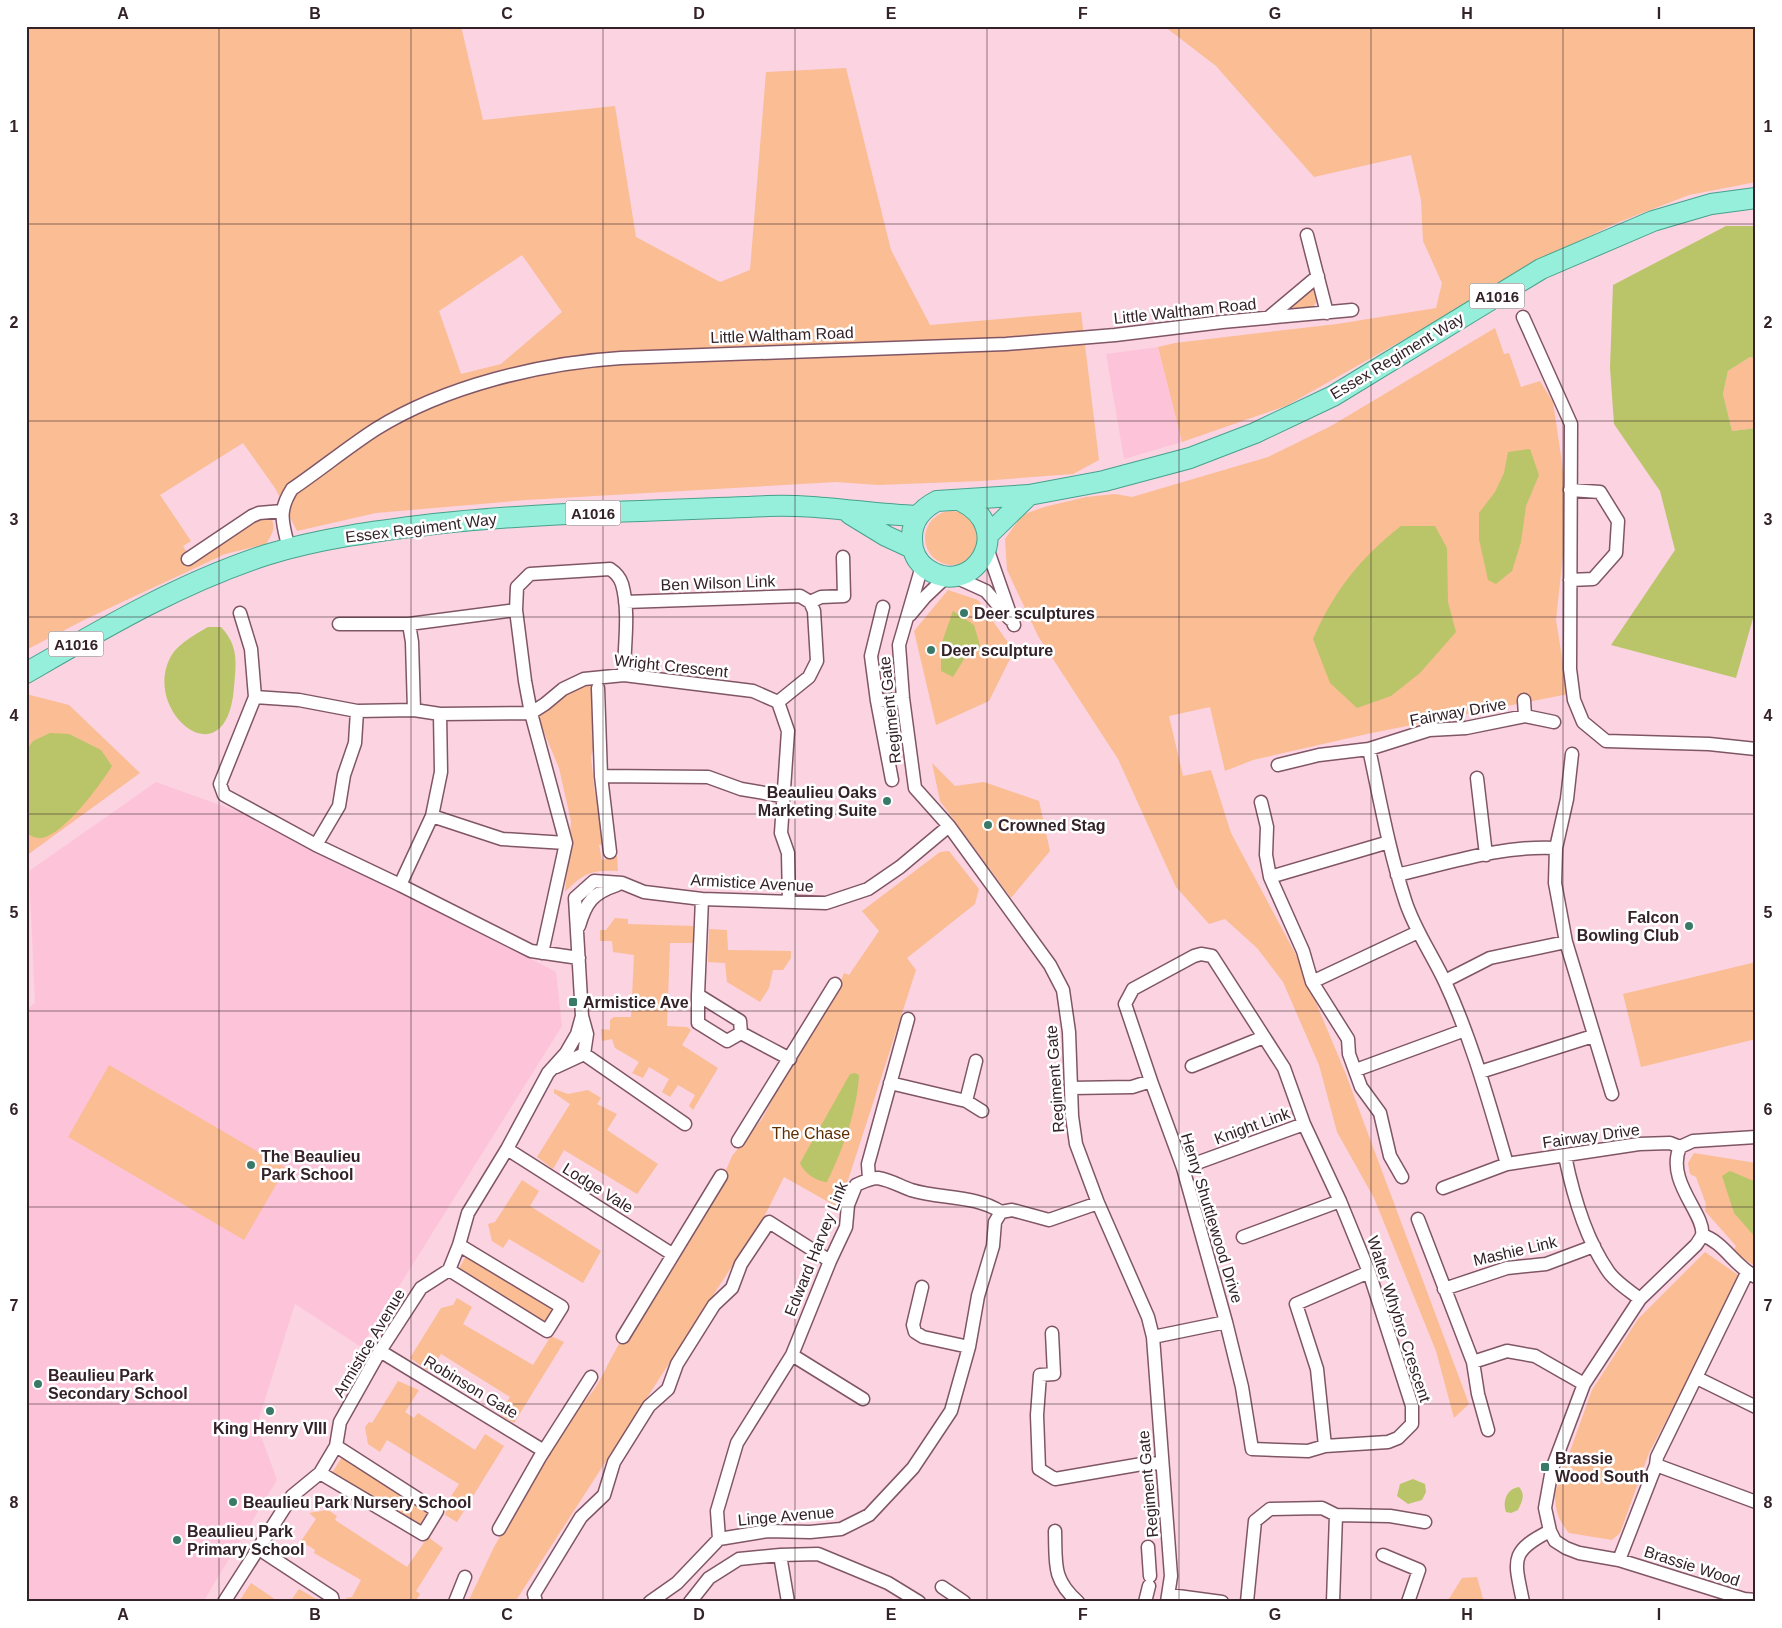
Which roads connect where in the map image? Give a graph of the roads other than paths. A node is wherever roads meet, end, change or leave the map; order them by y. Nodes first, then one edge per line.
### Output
1 (1756, 198) edge
2 (1307, 235) dead end
3 (1318, 276) junction
4 (1352, 310) dead end
5 (1327, 313) junction
6 (1523, 317) dead end
7 (1268, 318) junction
8 (1570, 490) junction
9 (1029, 495) junction
10 (961, 501) junction
11 (844, 510) junction
12 (282, 511) junction
13 (918, 516) junction
14 (988, 542) junction
15 (912, 548) junction
16 (289, 549) junction
17 (844, 557) dead end
18 (188, 559) dead end
19 (922, 566) junction
20 (950, 577) junction
21 (1570, 580) junction
22 (624, 602) junction
23 (810, 602) junction
24 (884, 607) dead end
25 (516, 610) junction
26 (240, 613) dead end
27 (907, 619) junction
28 (339, 624) dead end
29 (409, 624) junction
30 (26, 673) edge
31 (624, 675) junction
32 (598, 688) dead end
33 (255, 697) junction
34 (903, 698) junction
35 (1524, 700) dead end
36 (877, 701) junction
37 (778, 702) junction
38 (414, 710) junction
39 (357, 712) junction
40 (531, 712) junction
41 (440, 714) junction
42 (1525, 716) junction
43 (1554, 722) dead end
44 (1368, 749) junction
45 (1756, 749) edge
46 (1572, 754) dead end
47 (1278, 765) dead end
48 (601, 776) junction
49 (1477, 778) dead end
50 (892, 780) dead end
51 (782, 796) junction
52 (1261, 802) dead end
53 (432, 816) junction
54 (949, 826) junction
55 (1389, 842) junction
56 (566, 843) junction
57 (316, 845) junction
58 (1556, 848) junction
59 (610, 852) dead end
60 (1486, 855) junction
61 (1397, 875) junction
62 (1270, 877) junction
63 (400, 885) junction
64 (702, 898) junction
65 (789, 901) junction
66 (1418, 932) junction
67 (1566, 942) junction
68 (542, 953) junction
69 (579, 958) junction
70 (1445, 981) junction
71 (1312, 982) junction
72 (835, 984) dead end
73 (1132, 989) joint
74 (698, 995) junction
75 (582, 1016) junction
76 (908, 1019) dead end
77 (1465, 1030) junction
78 (742, 1034) junction
79 (1264, 1036) junction
80 (1594, 1036) junction
81 (584, 1054) junction
82 (790, 1059) junction
83 (976, 1061) dead end
84 (1192, 1066) dead end
85 (1356, 1070) junction
86 (1480, 1072) junction
87 (548, 1073) junction
88 (1151, 1081) junction
89 (890, 1083) junction
90 (1071, 1088) junction
91 (1612, 1094) dead end
92 (966, 1100) junction
93 (982, 1111) dead end
94 (685, 1124) dead end
95 (1304, 1124) junction
96 (1756, 1137) edge
97 (1740, 1138) junction
98 (738, 1141) dead end
99 (1756, 1142) edge
100 (1680, 1146) junction
101 (507, 1150) junction
102 (1565, 1156) junction
103 (1507, 1164) junction
104 (1183, 1168) junction
105 (721, 1176) dead end
106 (1402, 1177) dead end
107 (869, 1179) junction
108 (1443, 1188) dead end
109 (1340, 1201) junction
110 (1098, 1203) junction
111 (1001, 1212) junction
112 (1418, 1219) dead end
113 (1702, 1235) junction
114 (1243, 1238) dead end
115 (459, 1246) junction
116 (1594, 1246) junction
117 (672, 1254) junction
118 (830, 1261) junction
119 (449, 1270) junction
120 (1369, 1272) junction
121 (1751, 1275) edge
122 (922, 1287) dead end
123 (1444, 1289) junction
124 (1640, 1299) junction
125 (1226, 1322) junction
126 (1052, 1333) dead end
127 (623, 1337) dead end
128 (1153, 1338) junction
129 (969, 1348) junction
130 (380, 1351) junction
131 (792, 1355) junction
132 (1473, 1362) junction
133 (591, 1377) dead end
134 (1697, 1378) junction
135 (1584, 1384) junction
136 (863, 1399) dead end
137 (1756, 1407) edge
138 (1488, 1430) dead end
139 (336, 1446) junction
140 (1325, 1446) junction
141 (544, 1451) junction
142 (1162, 1463) junction
143 (1656, 1465) junction
144 (320, 1473) junction
145 (1756, 1502) edge
146 (1336, 1515) junction
147 (1425, 1522) dead end
148 (499, 1529) dead end
149 (1055, 1531) dead end
150 (1550, 1531) junction
151 (719, 1539) junction
152 (1148, 1547) dead end
153 (259, 1549) junction
154 (780, 1555) junction
155 (1383, 1555) dead end
156 (1170, 1560) junction
157 (1619, 1560) junction
158 (1149, 1561) junction
159 (465, 1577) dead end
160 (942, 1587) dead end
161 (1168, 1598) edge
162 (1756, 1600) edge
163 (224, 1602) edge
164 (333, 1602) edge
165 (455, 1602) edge
166 (536, 1602) edge
167 (650, 1602) edge
168 (690, 1602) edge
169 (788, 1602) edge
170 (919, 1602) edge
171 (964, 1602) edge
172 (1078, 1602) edge
173 (1145, 1602) edge
174 (1222, 1602) edge
175 (1247, 1602) edge
176 (1333, 1602) edge
177 (1408, 1602) edge
178 (1523, 1602) edge

1 - 9 main road, Essex Regiment Way / A1016
2 - 3 street
3 - 5 street
3 - 7 street
4 - 5 street, Little Waltham Road
5 - 7 street, Little Waltham Road
6 - 8 street
7 - 12 street, Little Waltham Road
8 - 21 street
8 - 21 street
9 - 10 main road, Essex Regiment Way / A1016
9 - 14 main road
10 - 13 main road, Essex Regiment Way / A1016
10 - 14 main road
11 - 13 main road, Essex Regiment Way / A1016
11 - 15 main road, Essex Regiment Way / A1016
11 - 16 main road, Essex Regiment Way / A1016
12 - 16 street
12 - 18 street
13 - 15 main road
14 - 20 main road
14 - 20 street
15 - 19 main road
16 - 30 main road, Essex Regiment Way / A1016
17 - 23 street, Ben Wilson Link
19 - 20 main road
19 - 27 street, Regiment Gate
20 - 27 street, Regiment Gate
21 - 45 street
22 - 23 street, Ben Wilson Link
22 - 25 street
22 - 31 street
23 - 37 street
24 - 36 street
25 - 29 street
25 - 40 street
26 - 33 street
27 - 34 street, Regiment Gate
28 - 29 street
29 - 38 street
31 - 37 street, Wright Crescent
31 - 40 street, Wright Crescent
32 - 48 street
33 - 39 street
33 - 57 street
34 - 36 street
34 - 54 street, Regiment Gate
35 - 42 street, Fairway Drive
36 - 50 street
37 - 51 street
38 - 39 street
38 - 41 street
39 - 57 street
40 - 41 street
40 - 56 street
41 - 53 street
42 - 43 street, Fairway Drive
42 - 44 street, Fairway Drive
44 - 47 street, Fairway Drive
44 - 55 street
46 - 58 street
48 - 51 street
48 - 59 street
49 - 60 street
51 - 65 street
52 - 62 street
53 - 56 street
53 - 63 street
54 - 65 street, Armistice Avenue
54 - 90 street, Regiment Gate
55 - 61 street
55 - 62 street
56 - 68 street
57 - 63 street
58 - 60 street
58 - 67 street
60 - 61 street
61 - 66 street
62 - 71 street
63 - 68 street
64 - 65 street, Armistice Avenue
64 - 69 street, Armistice Avenue
64 - 74 street
66 - 70 street
66 - 71 street
67 - 70 street
67 - 80 street
68 - 69 street
69 - 75 street, Armistice Avenue
70 - 77 street
71 - 85 street
72 - 82 street
73 - 79 street, Walter Whybro Crescent
73 - 88 street, Henry Shuttlewood Drive
74 - 78 street
74 - 78 street
75 - 81 street, Armistice Avenue
75 - 87 street, Armistice Avenue
76 - 89 street
77 - 85 street
77 - 86 street
78 - 82 street
79 - 84 street
79 - 95 street, Walter Whybro Crescent
80 - 86 street
80 - 91 street
81 - 87 street
81 - 94 street
82 - 98 street
83 - 92 street
85 - 106 street
86 - 103 street
87 - 101 street, Armistice Avenue
88 - 90 street
88 - 104 street, Henry Shuttlewood Drive
89 - 92 street
89 - 107 street
90 - 110 street, Regiment Gate
92 - 93 street
95 - 104 street, Knight Link
95 - 109 street, Walter Whybro Crescent
96 - 97 street
97 - 99 street
97 - 100 street
100 - 102 street, Fairway Drive
100 - 113 street
101 - 115 street, Armistice Avenue
101 - 117 street, Lodge Vale
102 - 103 street, Fairway Drive
102 - 116 street
103 - 108 street, Fairway Drive
104 - 125 street, Henry Shuttlewood Drive
105 - 117 street
107 - 111 street, Edward Harvey Link
107 - 118 street, Edward Harvey Link
109 - 114 street
109 - 120 street, Walter Whybro Crescent
110 - 111 street
110 - 128 street, Regiment Gate
111 - 129 street, Linge Avenue
112 - 123 street
113 - 121 street
113 - 124 street
115 - 119 street, Armistice Avenue
115 - 119 street
116 - 123 street, Mashie Link
116 - 124 street
117 - 127 street
118 - 131 street, Edward Harvey Link
118 - 166 street
119 - 130 street, Armistice Avenue
120 - 140 street
120 - 140 street, Walter Whybro Crescent
121 - 134 street, Brassie Wood
122 - 129 street
123 - 132 street
124 - 135 street
125 - 128 street, Henry Shuttlewood Drive
125 - 140 street, Walter Whybro Crescent
126 - 142 street
128 - 142 street, Regiment Gate
129 - 151 street, Linge Avenue
130 - 139 street, Armistice Avenue
130 - 141 street, Robinson Gate
131 - 136 street
131 - 151 street, Edward Harvey Link
132 - 135 street
132 - 138 street
133 - 141 street
134 - 137 street
134 - 143 street, Brassie Wood
135 - 150 street
139 - 144 street, Armistice Avenue
139 - 144 street
141 - 148 street
142 - 156 street, Regiment Gate
143 - 145 street
143 - 157 street, Brassie Wood
144 - 153 street, Armistice Avenue
146 - 147 street
146 - 175 street
146 - 176 street
149 - 172 street
150 - 157 street, Brassie Wood
150 - 178 street
151 - 167 street, Linge Avenue
152 - 158 street
153 - 163 street, Armistice Avenue
153 - 164 street
154 - 168 street
154 - 169 street
154 - 170 street
155 - 177 street
156 - 158 street
156 - 161 street, Regiment Gate
157 - 162 street, Brassie Wood
158 - 173 street
159 - 165 street
160 - 171 street
161 - 174 street

